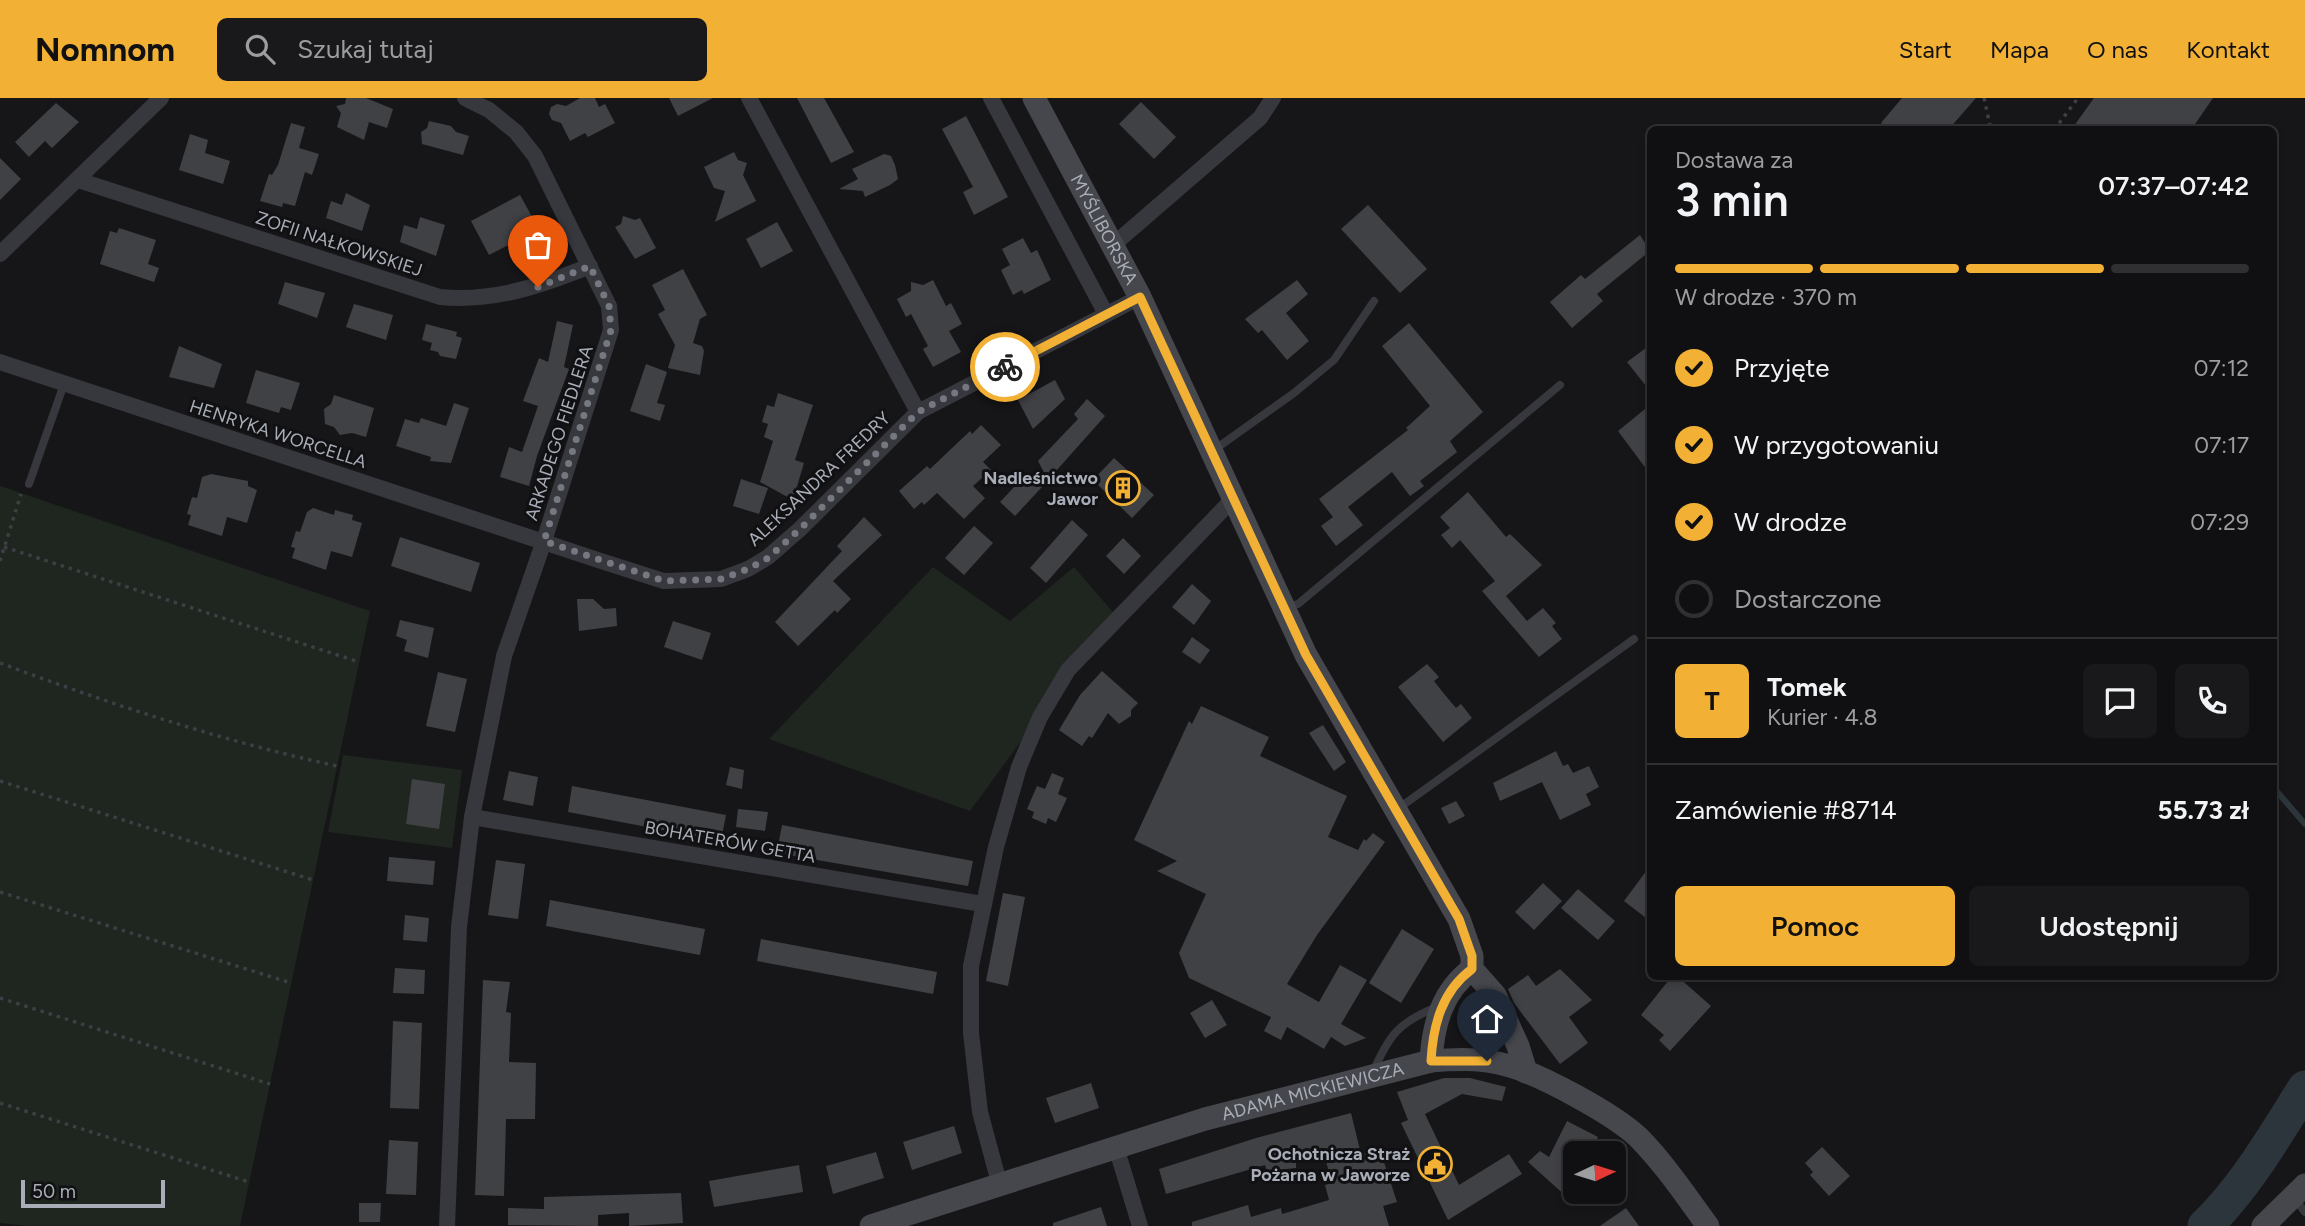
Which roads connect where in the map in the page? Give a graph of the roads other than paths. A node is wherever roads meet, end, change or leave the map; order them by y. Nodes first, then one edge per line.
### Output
1 (161, 98) edge
2 (465, 98) edge
3 (749, 98) edge
4 (991, 98) edge
5 (1034, 98) edge
6 (1273, 98) edge
7 (78, 180) junction
8 (1113, 245) junction
9 (0, 254) edge
10 (590, 266) junction
11 (1140, 297) junction
12 (1374, 301) dead end
13 (1106, 314) junction
14 (0, 362) edge
15 (64, 384) junction
16 (1560, 385) dead end
17 (918, 412) junction
18 (1211, 451) junction
19 (29, 484) road end
20 (1233, 499) junction
21 (544, 541) junction
22 (1285, 608) junction
23 (1634, 639) dead end
24 (1396, 810) junction
25 (472, 817) junction
26 (982, 904) junction
27 (1472, 969) junction
28 (1443, 1005) junction
29 (1431, 1061) junction
30 (1526, 1072) junction
31 (1372, 1075) junction
32 (1116, 1147) junction
33 (1000, 1186) junction
34 (2301, 1198) edge
35 (447, 1226) edge
36 (871, 1226) edge
37 (1140, 1226) edge
38 (1708, 1226) edge
39 (2263, 1226) edge

1 - 7 street
2 - 10 street, ARKADEGO FIEDLERA
3 - 17 street
4 - 13 street
5 - 8 street, MYŚLIBORSKA
6 - 8 street
7 - 9 street
7 - 10 street, ZOFII NAŁKOWSKIEJ
8 - 11 street, MYŚLIBORSKA
10 - 21 street, ARKADEGO FIEDLERA
11 - 13 street, ALEKSANDRA FREDRY
11 - 18 street, MYŚLIBORSKA
12 - 18 lane
13 - 17 street, ALEKSANDRA FREDRY
14 - 15 street, HENRYKA WORCELLA
15 - 19 lane
15 - 21 street, HENRYKA WORCELLA
16 - 22 lane
17 - 21 street, ALEKSANDRA FREDRY
18 - 20 street, MYŚLIBORSKA
20 - 22 street, MYŚLIBORSKA
20 - 26 street
21 - 25 street, ARKADEGO FIEDLERA
22 - 24 street, MYŚLIBORSKA
23 - 24 lane
24 - 27 street, MYŚLIBORSKA
25 - 26 street, BOHATERÓW GETTA
25 - 35 street
26 - 33 street
27 - 28 street
27 - 30 street, MYŚLIBORSKA
28 - 29 street
28 - 31 lane
29 - 30 street, ADAMA MICKIEWICZA
29 - 31 street, ADAMA MICKIEWICZA
30 - 38 street, ADAMA MICKIEWICZA
31 - 32 street, ADAMA MICKIEWICZA
32 - 33 street, ADAMA MICKIEWICZA
32 - 37 street
33 - 36 street, ADAMA MICKIEWICZA
34 - 39 street

